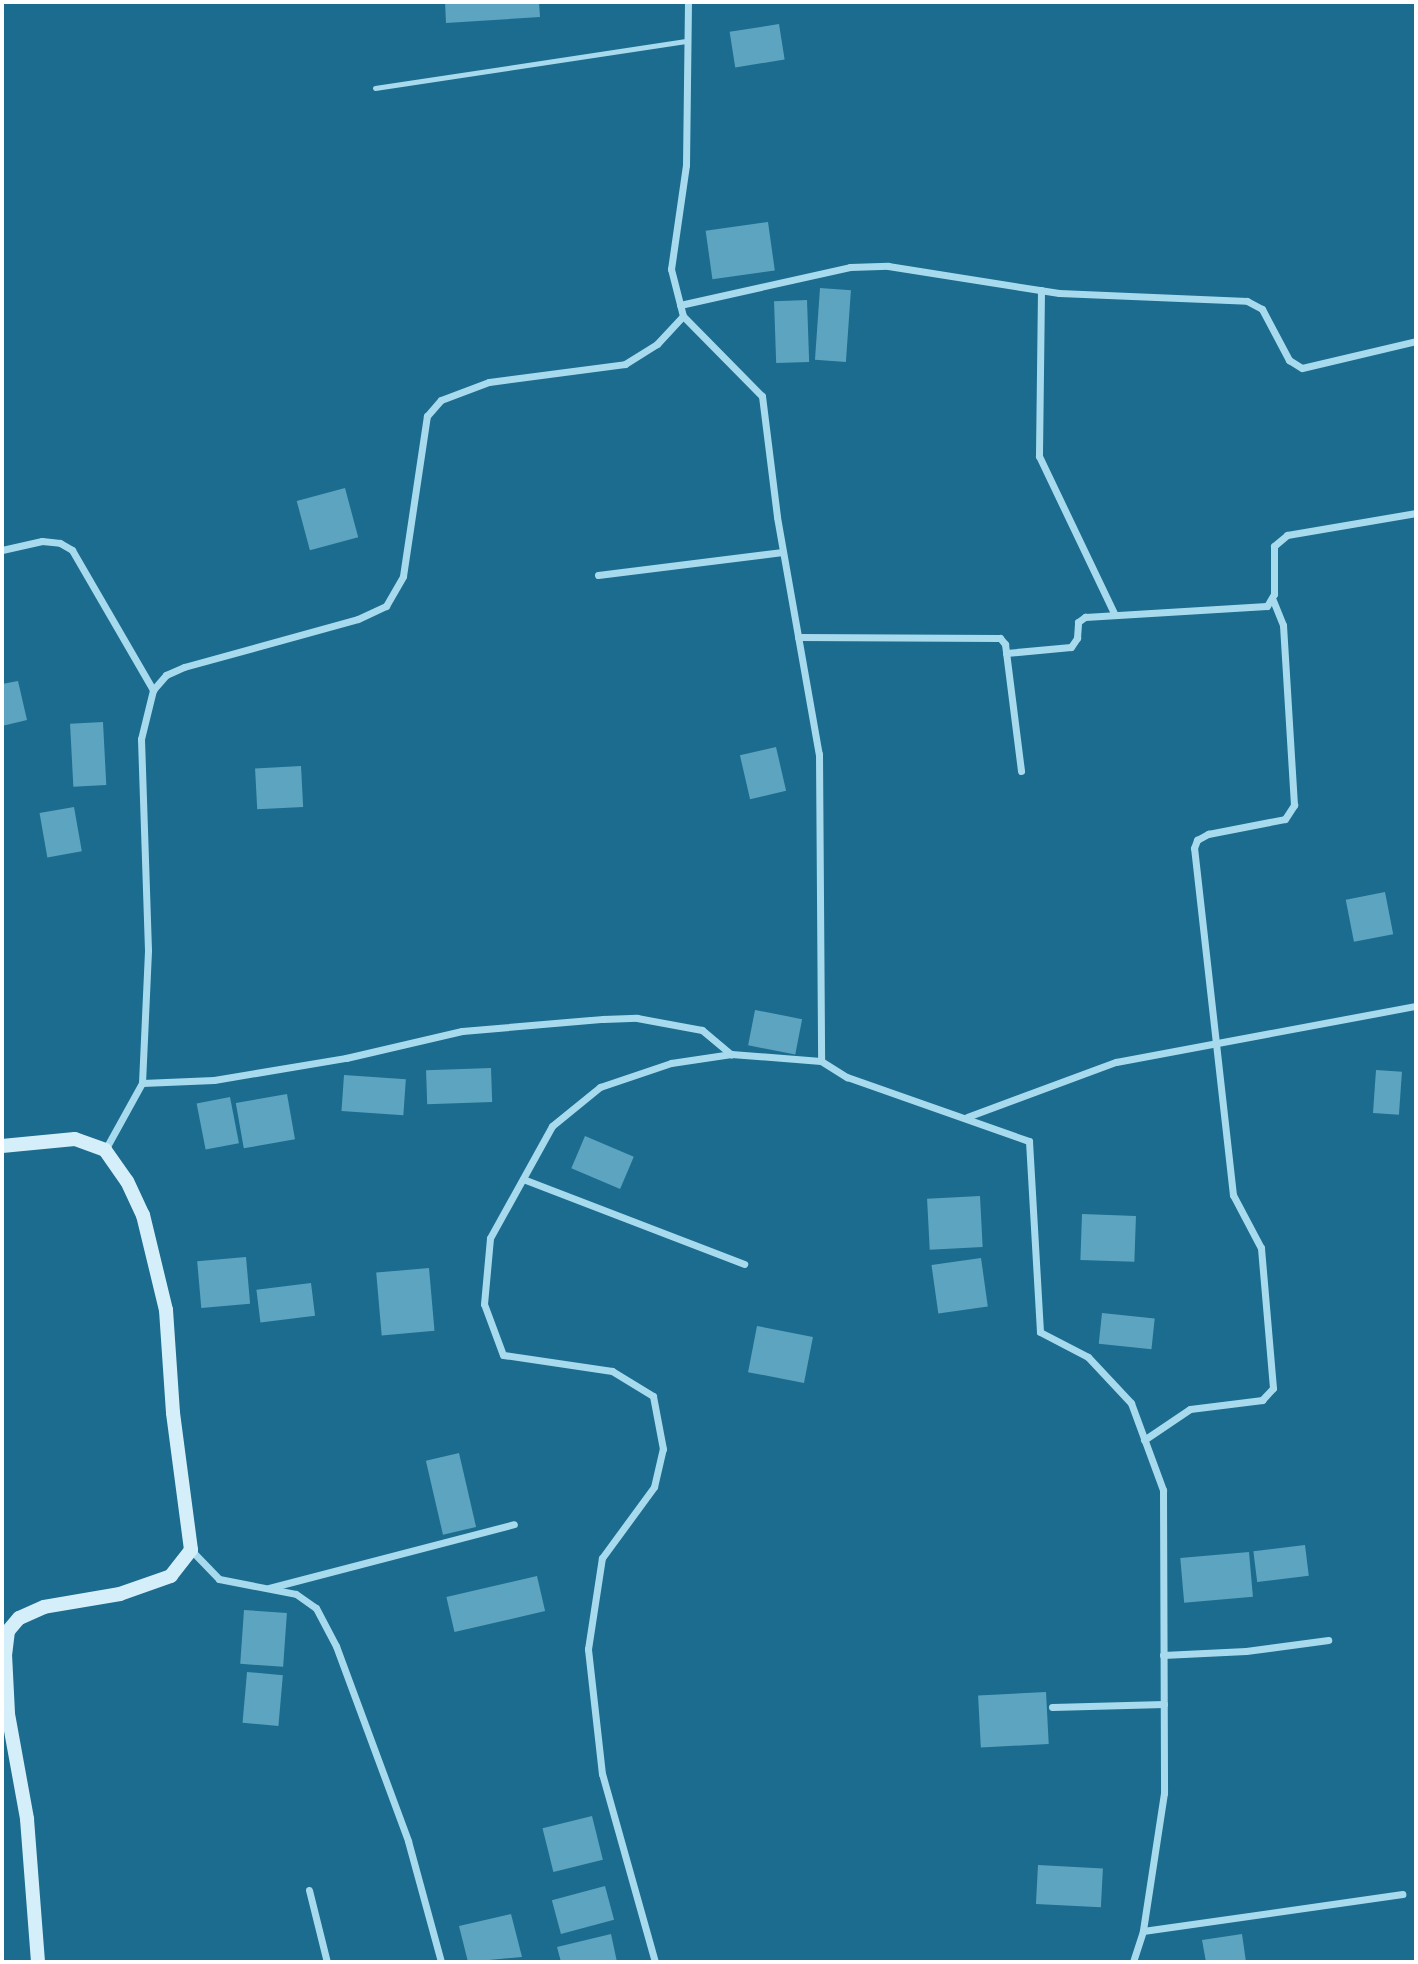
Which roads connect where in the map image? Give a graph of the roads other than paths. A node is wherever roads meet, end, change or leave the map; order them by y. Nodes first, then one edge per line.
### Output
1 (688, 2) edge
2 (687, 41) junction
3 (375, 88) dead end
4 (1041, 290) junction
5 (680, 305) junction
6 (683, 316) junction
7 (1416, 341) edge
8 (1416, 513) edge
9 (2, 550) edge
10 (783, 552) junction
11 (598, 575) dead end
12 (1273, 600) junction
13 (1115, 615) junction
14 (798, 637) junction
15 (1006, 653) junction
16 (153, 690) junction
17 (1021, 771) dead end
18 (1416, 1006) edge
19 (1217, 1043) junction
20 (731, 1054) junction
21 (821, 1061) junction
22 (142, 1083) junction
23 (966, 1117) junction
24 (2, 1146) edge
25 (105, 1150) junction
26 (523, 1179) junction
27 (744, 1264) dead end
28 (1144, 1440) junction
29 (514, 1524) dead end
30 (191, 1550) junction
31 (265, 1589) junction
32 (1328, 1640) dead end
33 (1163, 1654) junction
34 (1164, 1704) junction
35 (1052, 1707) dead end
36 (310, 1890) dead end
37 (1402, 1894) dead end
38 (1143, 1931) junction
39 (38, 1962) edge
40 (327, 1962) edge
41 (441, 1962) edge
42 (655, 1962) edge
43 (1133, 1962) edge

1 - 2 street
2 - 3 lane
2 - 5 street
4 - 5 street
4 - 7 street
4 - 13 street
5 - 6 street
6 - 10 street
6 - 16 street
8 - 12 street
9 - 16 street
10 - 11 street
10 - 14 street
12 - 13 street
12 - 19 street
13 - 15 street
14 - 15 street
14 - 21 street
15 - 17 street
16 - 22 street
18 - 19 street
19 - 23 street
19 - 28 street
20 - 21 street
20 - 22 street
20 - 26 street
21 - 23 street
22 - 25 street
23 - 28 street
24 - 25 street
25 - 30 street
26 - 27 street
26 - 42 street
28 - 33 street
29 - 31 street
30 - 31 street
30 - 39 street
31 - 41 street
32 - 33 street
33 - 34 street
34 - 35 street
34 - 38 street
36 - 40 street
37 - 38 street
38 - 43 street

